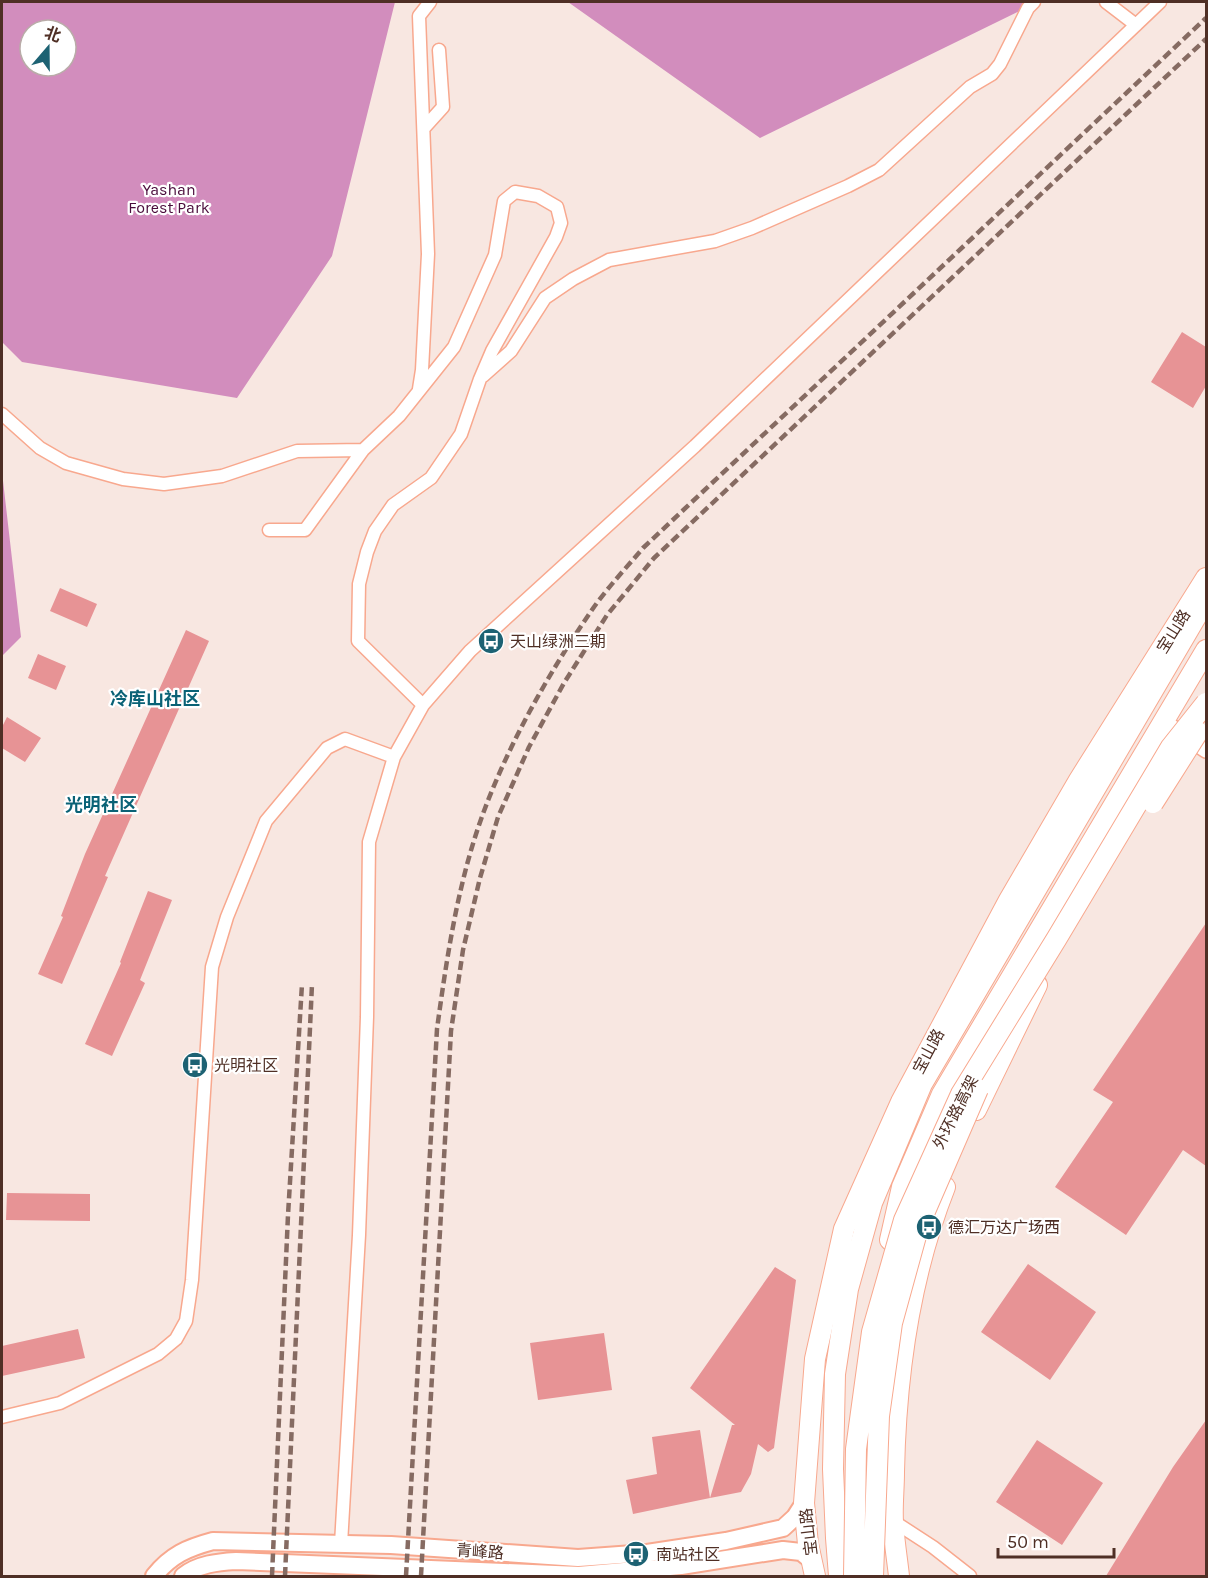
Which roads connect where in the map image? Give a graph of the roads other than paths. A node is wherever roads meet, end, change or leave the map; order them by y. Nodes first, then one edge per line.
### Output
1 (429, 2) edge
2 (1034, 2) edge
3 (1106, 2) edge
4 (1160, 2) edge
5 (1136, 25) junction
6 (439, 50) dead end
7 (424, 128) junction
8 (480, 379) junction
9 (419, 391) junction
10 (2, 414) edge
11 (363, 450) junction
12 (268, 530) dead end
13 (1206, 578) edge
14 (1206, 600) edge
15 (1206, 651) edge
16 (1206, 673) edge
17 (1206, 703) edge
18 (423, 705) junction
19 (1206, 721) edge
20 (1170, 726) junction
21 (1206, 750) edge
22 (394, 757) junction
23 (2, 1417) edge
24 (804, 1503) junction
25 (893, 1521) junction
26 (340, 1544) junction
27 (813, 1568) edge
28 (579, 1570) edge
29 (154, 1576) edge
30 (183, 1576) edge
31 (840, 1576) edge
32 (854, 1576) edge
33 (865, 1576) edge
34 (873, 1576) edge
35 (899, 1576) edge
36 (970, 1576) edge

1 - 7 street
2 - 8 street
3 - 5 street
4 - 5 street
5 - 18 street
6 - 7 street
7 - 9 street
8 - 9 street
8 - 18 street
9 - 11 street
10 - 11 street
11 - 12 street
13 - 24 main road, 宝山路
14 - 31 main road
15 - 20 main road
15 - 33 main road
16 - 20 main road
17 - 32 main road, 外环路高架, bridge
18 - 22 street
19 - 34 main road, 外环路高架, bridge
20 - 21 street
20 - 25 main road
22 - 23 street
22 - 26 street
24 - 27 main road, 宝山路
24 - 28 main road, 青峰路
25 - 35 main road
25 - 36 street
26 - 28 main road, 青峰路
26 - 29 main road, 青峰路
27 - 28 main road, 青峰路
28 - 30 main road, 青峰路

